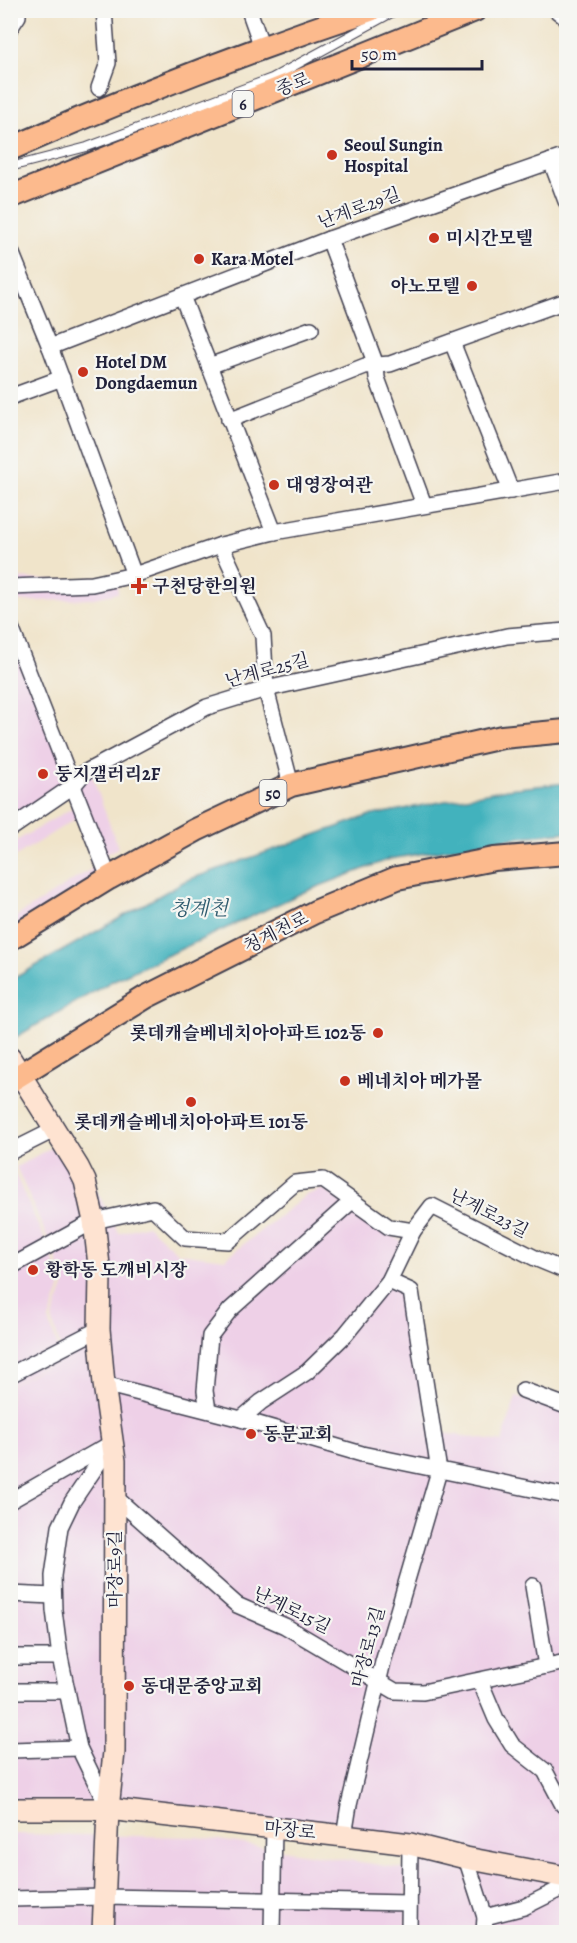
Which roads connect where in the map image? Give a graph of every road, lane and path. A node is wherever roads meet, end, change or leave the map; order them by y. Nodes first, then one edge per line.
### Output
1 (18, 10) edge
2 (104, 10) edge
3 (249, 10) edge
4 (370, 10) edge
5 (397, 10) edge
6 (475, 10) edge
7 (556, 10) edge
8 (567, 18) edge
9 (10, 28) edge
10 (262, 46) junction
11 (99, 88) dead end
12 (10, 149) edge
13 (567, 156) edge
14 (551, 161) junction
15 (94, 164) junction
16 (10, 167) edge
17 (31, 179) dead end
18 (10, 197) edge
19 (567, 201) edge
20 (329, 239) junction
21 (10, 249) edge
22 (182, 296) junction
23 (567, 301) edge
24 (311, 329) dead end
25 (452, 342) junction
26 (51, 347) junction
27 (376, 365) junction
28 (209, 366) junction
29 (62, 378) junction
30 (10, 397) edge
31 (230, 420) junction
32 (567, 481) edge
33 (511, 490) junction
34 (424, 506) junction
35 (274, 531) junction
36 (221, 545) junction
37 (134, 575) junction
38 (10, 587) edge
39 (10, 625) edge
40 (567, 631) edge
41 (266, 689) junction
42 (567, 731) edge
43 (291, 785) junction
44 (73, 786) junction
45 (10, 829) edge
46 (567, 853) edge
47 (109, 878) junction
48 (10, 939) edge
49 (14, 1069) edge
50 (54, 1130) junction
51 (10, 1152) edge
52 (352, 1201) junction
53 (94, 1221) junction
54 (413, 1231) junction
55 (10, 1267) edge
56 (567, 1271) edge
57 (389, 1281) junction
58 (99, 1329) junction
59 (10, 1375) edge
60 (104, 1384) junction
61 (523, 1390) dead end
62 (567, 1406) edge
63 (208, 1410) junction
64 (241, 1419) junction
65 (112, 1443) junction
66 (439, 1471) junction
67 (567, 1496) edge
68 (115, 1497) junction
69 (10, 1501) edge
70 (533, 1586) dead end
71 (10, 1594) edge
72 (53, 1596) junction
73 (10, 1657) edge
74 (60, 1657) junction
75 (567, 1662) edge
76 (546, 1666) junction
77 (379, 1681) junction
78 (480, 1681) junction
79 (10, 1690) edge
80 (67, 1691) junction
81 (79, 1748) junction
82 (10, 1750) edge
83 (567, 1805) edge
84 (10, 1809) edge
85 (108, 1809) junction
86 (274, 1828) junction
87 (344, 1836) junction
88 (410, 1844) junction
89 (466, 1858) junction
90 (567, 1877) edge
91 (567, 1886) edge
92 (105, 1897) junction
93 (10, 1899) edge
94 (273, 1901) junction
95 (409, 1903) junction
96 (485, 1917) junction
97 (103, 1932) edge
98 (272, 1932) edge
99 (409, 1932) edge
100 (484, 1932) edge

1 - 9 street
2 - 11 street
3 - 10 street
4 - 10 main road
5 - 16 lane
6 - 15 main road, 종로 / 6
7 - 8 street
10 - 12 main road
13 - 14 street, 난계로29길
14 - 19 street
14 - 20 street, 난계로29길
15 - 17 lane
15 - 18 main road, 종로 / 6
20 - 22 street, 난계로29길
20 - 27 street
21 - 26 street
22 - 26 street, 난계로29길
22 - 28 street
23 - 25 street
24 - 28 street
25 - 27 street
25 - 33 street
26 - 29 street
27 - 31 street
27 - 34 street
28 - 31 street
29 - 30 street
29 - 37 street
31 - 35 street
32 - 33 street
33 - 34 street
34 - 35 street
35 - 36 street
36 - 37 street
36 - 41 street
37 - 38 street
39 - 44 street
40 - 41 street, 난계로25길
41 - 43 street
41 - 44 street, 난계로25길
42 - 43 main road, 50
43 - 47 main road, 50
44 - 45 street, 난계로25길
44 - 47 street
46 - 49 main road, 청계천로
47 - 48 main road, 50
49 - 50 street, 마장로9길
50 - 51 street
50 - 53 street, 마장로9길
52 - 53 street
52 - 54 street
52 - 63 street
53 - 55 street
53 - 58 street, 마장로9길
54 - 56 street, 난계로23길
54 - 57 street
57 - 64 street
57 - 66 street
58 - 59 street
58 - 60 street, 마장로9길
60 - 63 street
60 - 65 street, 마장로9길
61 - 62 street
63 - 64 street
64 - 66 street
65 - 68 street, 마장로9길
65 - 69 street
65 - 72 street
66 - 67 street
66 - 77 street, 마장로13길
68 - 77 street, 난계로15길
68 - 85 street, 마장로9길
70 - 76 street
71 - 72 street
72 - 74 street
73 - 74 street
74 - 80 street
75 - 76 street, 난계로15길
76 - 78 street, 난계로15길
77 - 78 street, 난계로15길
77 - 87 street, 마장로13길
78 - 83 street
79 - 80 street
80 - 81 street
81 - 82 street
81 - 85 street
84 - 85 street, 마장로
85 - 86 street, 마장로
85 - 92 street, 마장로9길
86 - 87 street, 마장로
86 - 94 street
87 - 88 street, 마장로
88 - 89 street, 마장로
88 - 95 street
89 - 90 street, 마장로
89 - 96 street
91 - 96 street
92 - 93 street
92 - 94 street
92 - 97 street, 마장로9길
94 - 95 street
94 - 98 street
95 - 99 street
96 - 100 street

